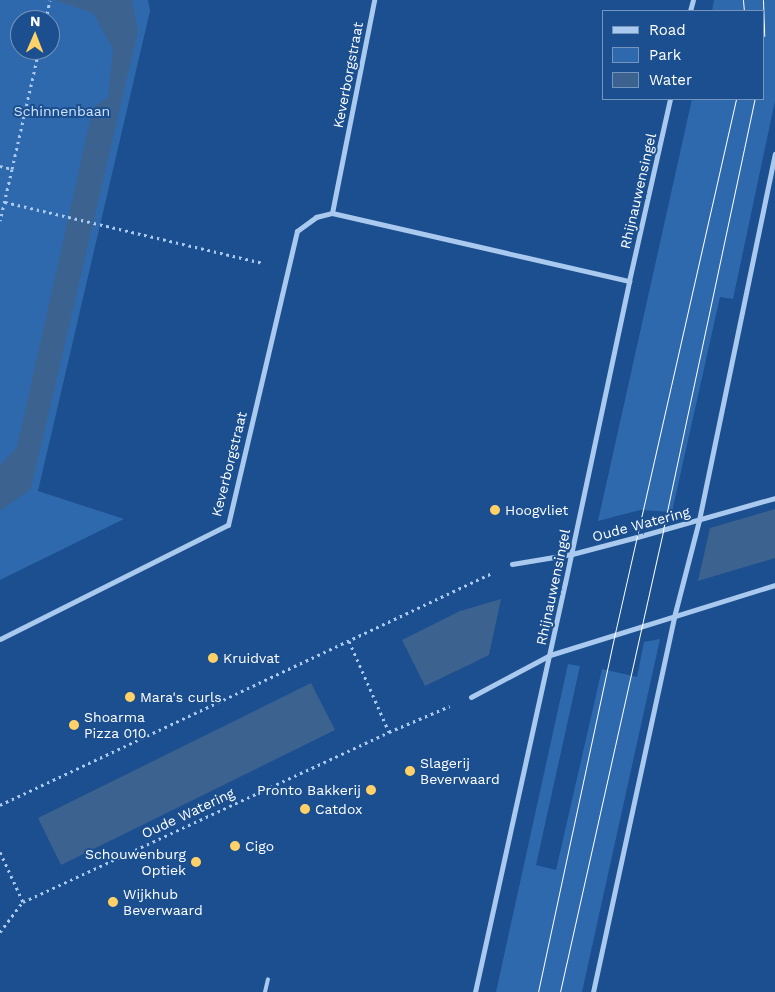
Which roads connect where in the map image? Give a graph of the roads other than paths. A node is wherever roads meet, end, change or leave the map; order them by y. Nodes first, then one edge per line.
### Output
1 (374, 0) edge
2 (670, 100) edge
3 (775, 154) edge
4 (332, 213) junction
5 (628, 281) junction
6 (775, 498) edge
7 (699, 520) junction
8 (572, 554) junction
9 (512, 564) road end
10 (775, 585) edge
11 (674, 617) junction
12 (0, 639) edge
13 (550, 655) junction
14 (471, 697) road end
15 (268, 978) dead end
16 (265, 992) edge
17 (475, 992) edge
18 (593, 992) edge

1 - 4 street, Keverborgstraat
2 - 5 street, Rhijnauwensingel
3 - 7 street
4 - 5 street
4 - 12 street, Keverborgstraat
5 - 8 street, Rhijnauwensingel
6 - 7 street, Oude Watering
7 - 8 street, Oude Watering
7 - 11 street
8 - 9 street, Oude Watering
8 - 13 street, Rhijnauwensingel
10 - 11 street
11 - 13 street
11 - 18 street
13 - 14 street
13 - 17 street, Rhijnauwensingel
15 - 16 lane

